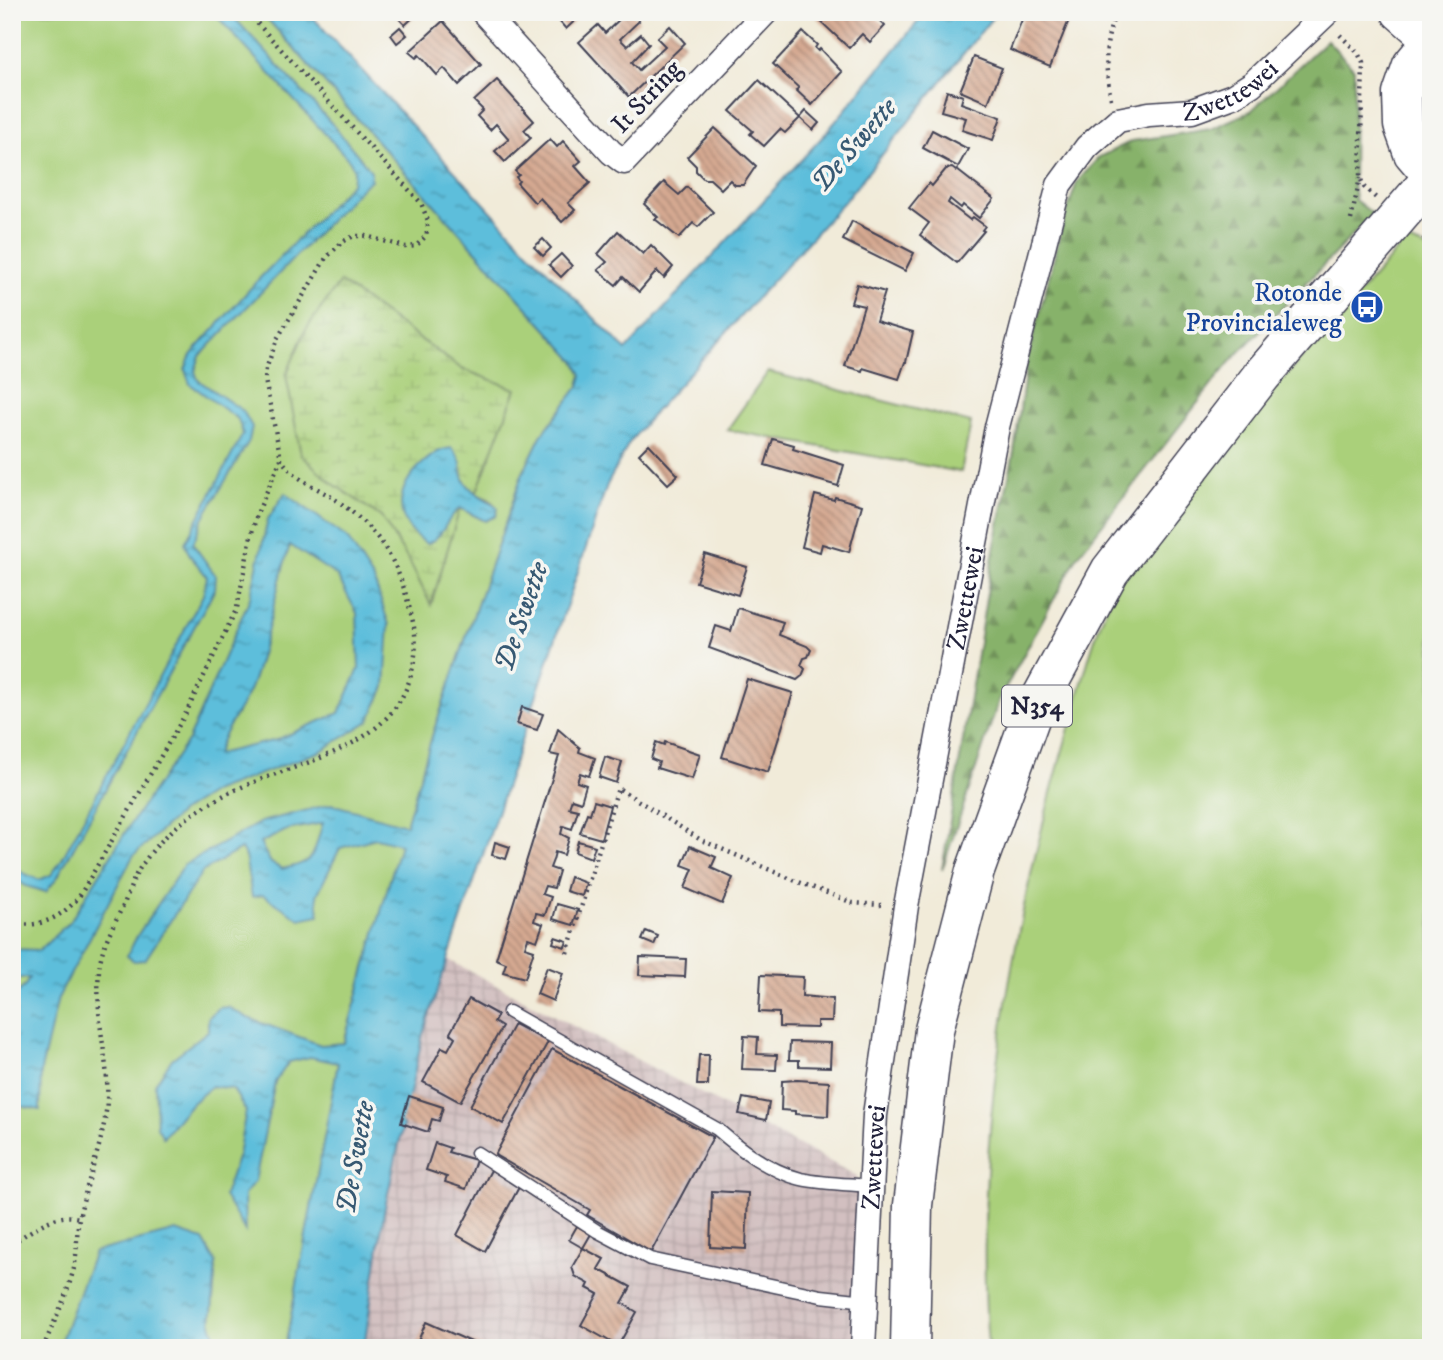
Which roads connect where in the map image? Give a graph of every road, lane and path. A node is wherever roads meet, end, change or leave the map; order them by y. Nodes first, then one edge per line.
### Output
1 (247, 12) edge
2 (483, 12) edge
3 (766, 12) edge
4 (1116, 12) edge
5 (1399, 12) edge
6 (1325, 15) edge
7 (1431, 41) edge
8 (1118, 120) junction
9 (1431, 177) edge
10 (1397, 217) junction
11 (1431, 243) edge
12 (281, 459) junction
13 (906, 906) junction
14 (12, 923) edge
15 (567, 953) dead end
16 (509, 1012) dead end
17 (477, 1153) dead end
18 (871, 1186) junction
19 (79, 1218) junction
20 (12, 1243) edge
21 (866, 1301) junction
22 (43, 1348) edge
23 (863, 1348) edge
24 (910, 1348) edge

1 - 12 path
2 - 3 street, It String
4 - 8 path
5 - 7 street
6 - 8 street, Zwettewei
6 - 10 path
7 - 9 main road, N354
8 - 13 street, Zwettewei
9 - 10 main road, Zwettewei / N354
10 - 11 path
10 - 24 main road, Zwettewei / N354
12 - 14 path
12 - 19 path
13 - 15 path
13 - 18 street, Zwettewei
16 - 18 lane
17 - 21 lane
18 - 21 street, Zwettewei
19 - 20 path
19 - 22 path
21 - 23 street, Zwettewei

